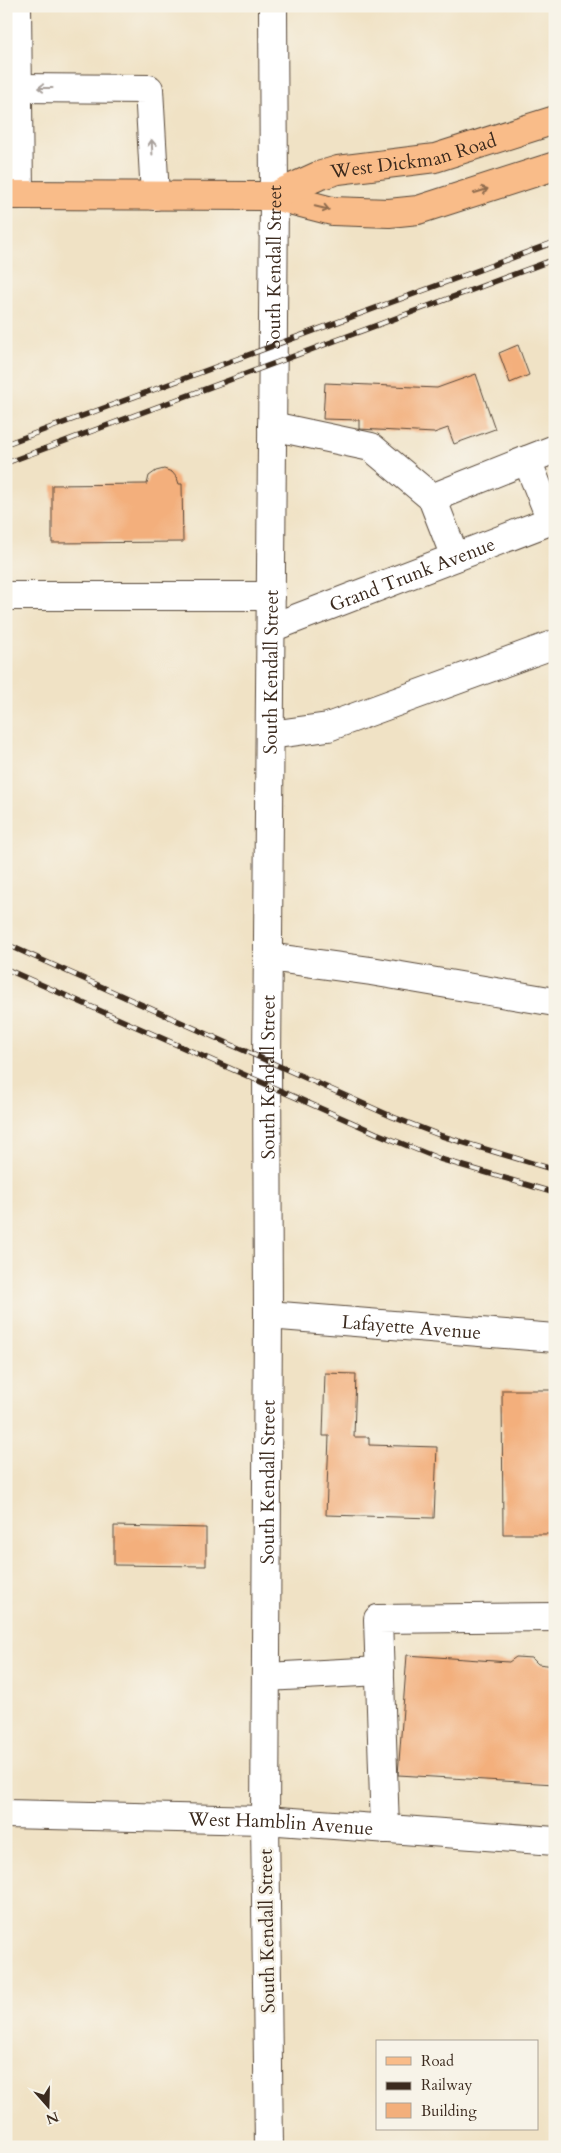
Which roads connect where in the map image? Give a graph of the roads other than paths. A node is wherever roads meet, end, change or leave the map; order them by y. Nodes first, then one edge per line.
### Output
1 (17, 6) edge
2 (273, 6) edge
3 (18, 88) junction
4 (555, 120) edge
5 (555, 166) edge
6 (12, 195) edge
7 (155, 196) junction
8 (274, 196) junction
9 (272, 426) junction
10 (555, 448) edge
11 (527, 460) junction
12 (432, 498) junction
13 (553, 520) edge
14 (456, 557) junction
15 (6, 596) edge
16 (271, 596) junction
17 (271, 628) junction
18 (555, 644) edge
19 (270, 735) junction
20 (268, 957) junction
21 (555, 1002) edge
22 (268, 1315) junction
23 (555, 1338) edge
24 (555, 1617) edge
25 (380, 1671) junction
26 (266, 1677) junction
27 (6, 1814) edge
28 (265, 1820) junction
29 (385, 1829) junction
30 (555, 1841) edge
31 (269, 2147) edge

1 - 3 street
2 - 8 street, South Kendall Street
3 - 6 street
7 -> 3 street
4 - 8 main road, West Dickman Road
8 -> 5 main road, West Dickman Road
6 - 7 main road, West Dickman Road
7 - 8 main road, West Dickman Road
8 - 9 street, South Kendall Street
9 - 12 street
9 - 16 street, South Kendall Street
10 - 11 street
11 - 12 street
11 - 13 street
12 - 14 street
13 - 14 street, Grand Trunk Avenue
14 - 17 street, Grand Trunk Avenue
15 - 16 street
16 - 17 street, South Kendall Street
17 - 19 street, South Kendall Street
18 - 19 street
19 - 20 street, South Kendall Street
20 - 21 street
20 - 22 street, South Kendall Street
22 - 23 street, Lafayette Avenue
22 - 26 street, South Kendall Street
24 - 25 street
25 - 26 street
25 - 29 street
26 - 28 street, South Kendall Street
27 - 28 street, West Hamblin Avenue
28 - 29 street, West Hamblin Avenue
28 - 31 street, South Kendall Street
29 - 30 street, West Hamblin Avenue

